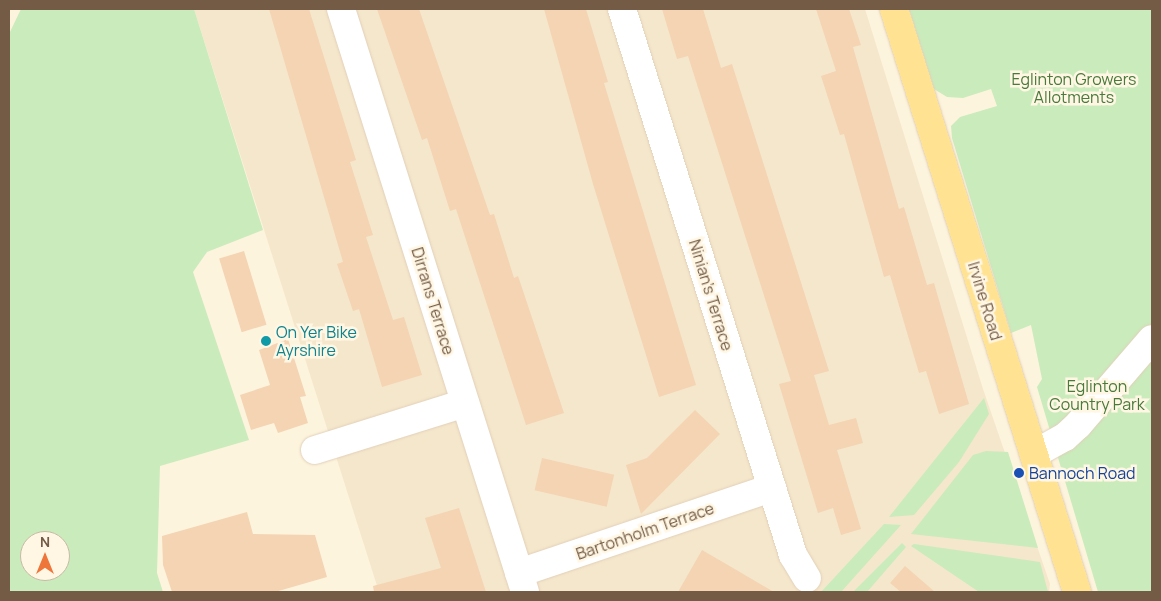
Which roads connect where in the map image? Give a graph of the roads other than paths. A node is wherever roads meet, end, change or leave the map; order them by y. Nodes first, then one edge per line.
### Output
1 (341, 9) edge
2 (622, 9) edge
3 (894, 9) edge
4 (1152, 339) edge
5 (465, 403) junction
6 (315, 450) dead end
7 (1034, 454) junction
8 (772, 488) junction
9 (807, 578) dead end
10 (522, 583) edge
11 (1077, 592) edge

1 - 5 street, Dirrans Terrace
2 - 8 street, Ninian's Terrace
3 - 7 main road, Irvine Road
4 - 7 street
5 - 6 street
5 - 10 street, Dirrans Terrace
7 - 11 main road, Irvine Road
8 - 9 street, Ninian's Terrace
8 - 10 street, Bartonholm Terrace

